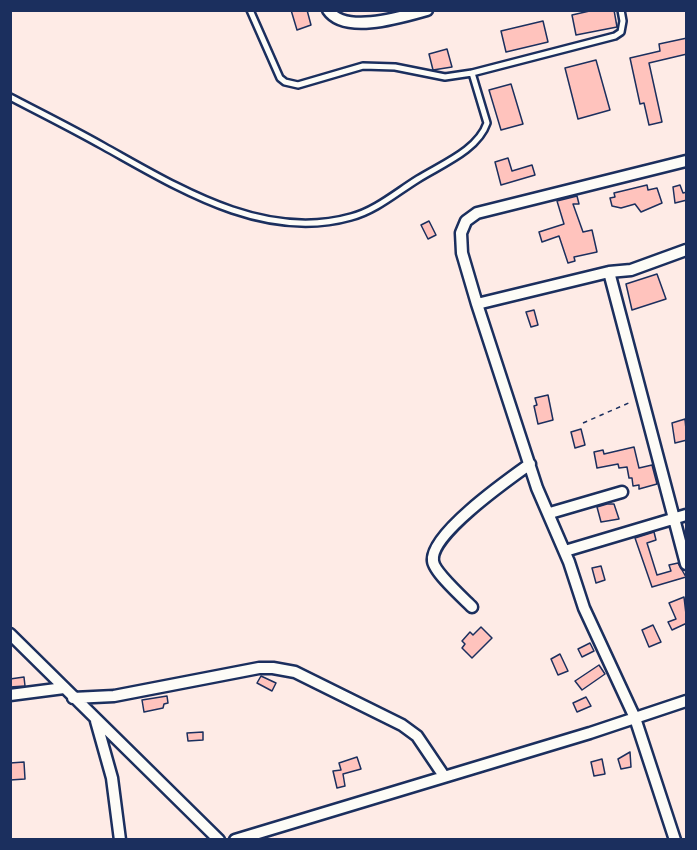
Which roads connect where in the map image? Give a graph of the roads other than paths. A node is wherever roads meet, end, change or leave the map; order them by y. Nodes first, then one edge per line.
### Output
1 (250, 10) edge
2 (328, 10) edge
3 (427, 10) edge
4 (621, 10) edge
5 (472, 73) junction
6 (10, 97) edge
7 (687, 161) edge
8 (687, 250) edge
9 (609, 272) junction
10 (477, 304) junction
11 (530, 464) junction
12 (622, 492) dead end
13 (550, 513) junction
14 (681, 516) edge
15 (565, 551) junction
16 (687, 564) edge
17 (472, 607) dead end
18 (10, 634) edge
19 (64, 688) junction
20 (10, 695) edge
21 (73, 698) junction
22 (687, 701) edge
23 (635, 718) junction
24 (96, 720) junction
25 (444, 776) junction
26 (120, 840) edge
27 (219, 840) edge
28 (235, 840) edge
29 (675, 840) edge

1 - 5 lane
2 - 3 street
4 - 5 lane
5 - 6 lane
7 - 10 street
8 - 9 street
9 - 10 street
9 - 14 street
10 - 11 street
11 - 13 street
11 - 17 street
12 - 13 street
13 - 15 street
14 - 15 street
14 - 16 street
15 - 23 street
18 - 19 street
19 - 20 street
19 - 21 street
21 - 24 street
21 - 25 street
22 - 23 street
23 - 25 street
23 - 29 street
24 - 26 street
24 - 27 street
25 - 28 street

